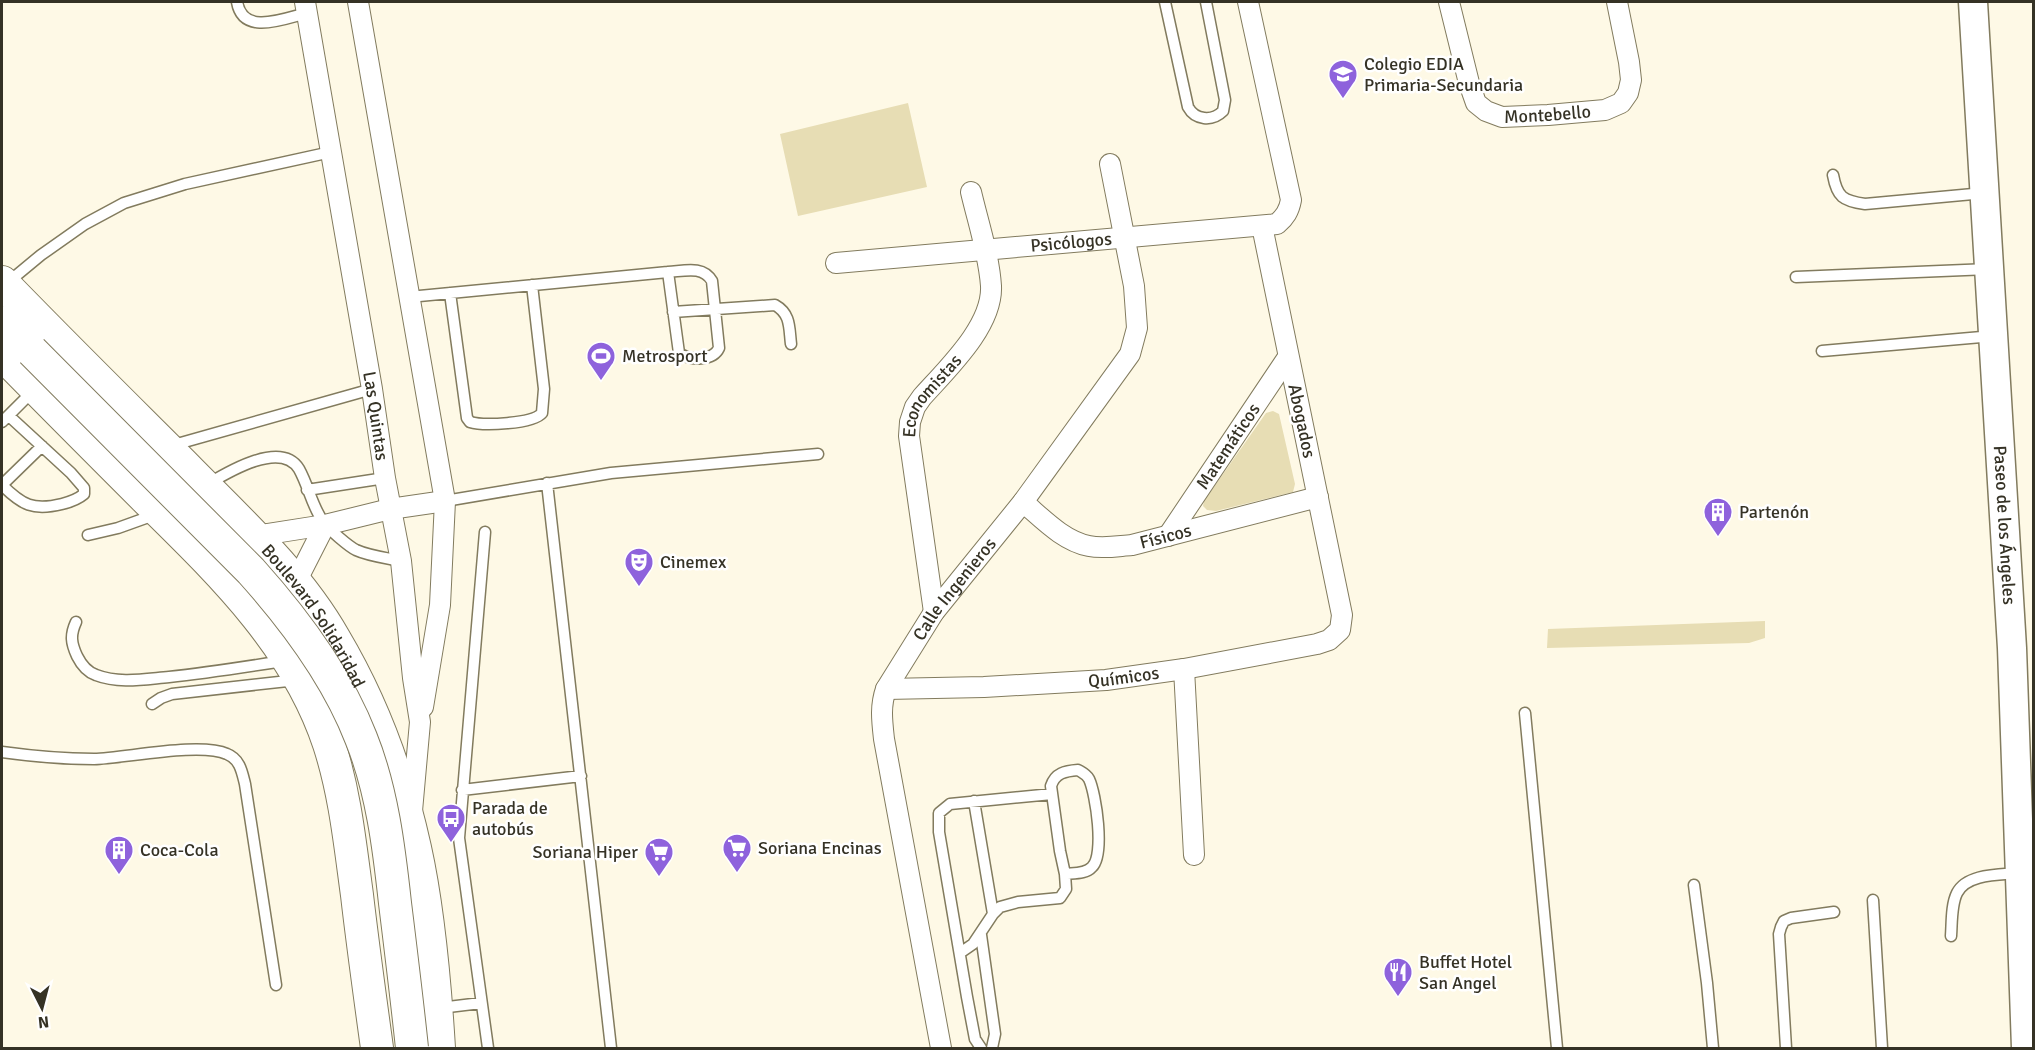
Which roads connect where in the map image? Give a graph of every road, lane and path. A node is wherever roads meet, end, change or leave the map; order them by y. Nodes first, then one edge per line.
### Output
1 (237, 2) edge
2 (358, 2) edge
3 (1165, 2) edge
4 (1206, 2) edge
5 (1248, 2) edge
6 (1449, 2) edge
7 (1617, 2) edge
8 (1972, 2) edge
9 (306, 7) edge
10 (331, 152) junction
11 (1110, 164) dead end
12 (1833, 175) dead end
13 (971, 192) dead end
14 (1984, 193) junction
15 (1262, 226) junction
16 (1125, 237) junction
17 (984, 250) junction
18 (836, 263) dead end
19 (1989, 269) junction
20 (669, 272) junction
21 (1796, 277) dead end
22 (3, 284) edge
23 (532, 285) junction
24 (450, 293) junction
25 (409, 297) junction
26 (715, 309) junction
27 (673, 312) junction
28 (2, 322) edge
29 (1993, 336) junction
30 (791, 344) dead end
31 (1822, 351) dead end
32 (2, 354) edge
33 (1288, 357) junction
34 (372, 388) junction
35 (36, 389) junction
36 (5, 419) edge
37 (42, 446) junction
38 (165, 447) junction
39 (818, 454) dead end
40 (385, 478) junction
41 (547, 483) junction
42 (2, 485) edge
43 (205, 486) junction
44 (307, 490) junction
45 (1318, 497) junction
46 (445, 501) junction
47 (1023, 501) junction
48 (390, 509) junction
49 (160, 513) junction
50 (325, 525) junction
51 (485, 532) dead end
52 (88, 535) dead end
53 (255, 536) junction
54 (1168, 536) junction
55 (401, 561) junction
56 (296, 582) junction
57 (934, 612) junction
58 (1341, 615) joint
59 (76, 622) dead end
60 (1184, 669) junction
61 (295, 670) junction
62 (886, 689) junction
63 (152, 704) dead end
64 (1525, 713) dead end
65 (420, 722) junction
66 (2, 752) edge
67 (580, 776) junction
68 (462, 790) junction
69 (1052, 794) junction
70 (974, 801) junction
71 (411, 831) junction
72 (1194, 855) dead end
73 (2020, 873) junction
74 (1065, 874) junction
75 (1694, 885) dead end
76 (1873, 900) dead end
77 (1834, 912) dead end
78 (993, 914) junction
79 (981, 935) junction
80 (1951, 936) dead end
81 (429, 945) junction
82 (960, 953) junction
83 (364, 954) junction
84 (276, 985) dead end
85 (481, 1003) junction
86 (436, 1009) junction
87 (2028, 1034) edge
88 (377, 1048) edge
89 (412, 1048) edge
90 (439, 1048) edge
91 (488, 1048) edge
92 (611, 1048) edge
93 (941, 1048) edge
94 (981, 1048) edge
95 (992, 1048) edge
96 (1557, 1048) edge
97 (1713, 1048) edge
98 (1786, 1048) edge
99 (1882, 1048) edge

1 - 9 lane
2 - 25 street
3 - 4 lane
5 - 15 street, Psicólogos
6 - 7 street, Montebello
8 - 14 street, Paseo de los Ángeles
9 - 10 street, Las Quintas
10 - 22 lane
10 - 34 street, Las Quintas
11 - 16 street, Calle Ingenieros
12 - 14 lane
13 - 17 street, Economistas
14 - 19 street, Paseo de los Ángeles
15 - 16 street, Psicólogos
15 - 33 street, Abogados
16 - 17 street, Psicólogos
16 - 47 street, Calle Ingenieros
17 - 18 street, Psicólogos
17 - 57 street, Economistas
19 - 21 lane
19 - 29 street, Paseo de los Ángeles
20 - 23 lane
20 - 26 lane
20 - 27 lane
22 - 38 main road, Boulevard Solidaridad
23 - 24 lane
23 - 24 lane
24 - 25 lane
25 - 46 street
26 - 27 lane
26 - 27 lane
26 - 30 lane
28 - 89 main road, bridge
29 - 31 lane
29 - 73 street, Paseo de los Ángeles
32 - 35 main road
33 - 45 street, Abogados
33 - 54 street, Matemáticos
34 - 38 lane
34 - 40 street, Las Quintas
35 - 36 lane
35 - 49 main road
36 - 37 lane
37 - 42 lane
37 - 42 lane
38 - 43 main road, Boulevard Solidaridad
39 - 41 lane
40 - 44 lane
40 - 48 street, Las Quintas
41 - 46 lane
41 - 67 lane
43 - 44 lane
43 - 53 main road, Boulevard Solidaridad
44 - 50 lane
45 - 54 street, Físicos
45 - 58 street, Abogados
46 - 48 street
46 - 65 street
47 - 54 street, Físicos
47 - 57 street, Calle Ingenieros
48 - 50 street
48 - 55 street, Las Quintas
49 - 52 lane
49 - 61 main road
50 - 53 street
50 - 55 lane
50 - 56 street
51 - 68 lane
53 - 56 main road, Boulevard Solidaridad
55 - 65 street, Las Quintas
56 - 71 main road, Boulevard Solidaridad
57 - 62 street, Calle Ingenieros
58 - 60 street, Químicos
59 - 61 lane
60 - 62 street, Químicos
60 - 72 street
61 - 63 lane
61 - 83 main road
62 - 93 street, Calle Ingenieros
64 - 96 lane
65 - 71 street, Las Quintas
66 - 84 lane
67 - 68 lane
67 - 92 lane
68 - 85 lane
69 - 70 lane
69 - 74 lane
69 - 74 lane
70 - 78 lane
70 - 82 lane
71 - 81 main road, Boulevard Solidaridad
73 - 80 lane
73 - 87 street, Paseo de los Ángeles
74 - 78 lane
75 - 97 lane
76 - 99 lane
77 - 98 lane
78 - 79 lane
79 - 82 lane
79 - 95 lane
81 - 83 main road
81 - 86 main road, Boulevard Solidaridad
82 - 94 lane
83 - 88 main road
85 - 86 lane
85 - 91 lane
86 - 90 main road, Boulevard Solidaridad

